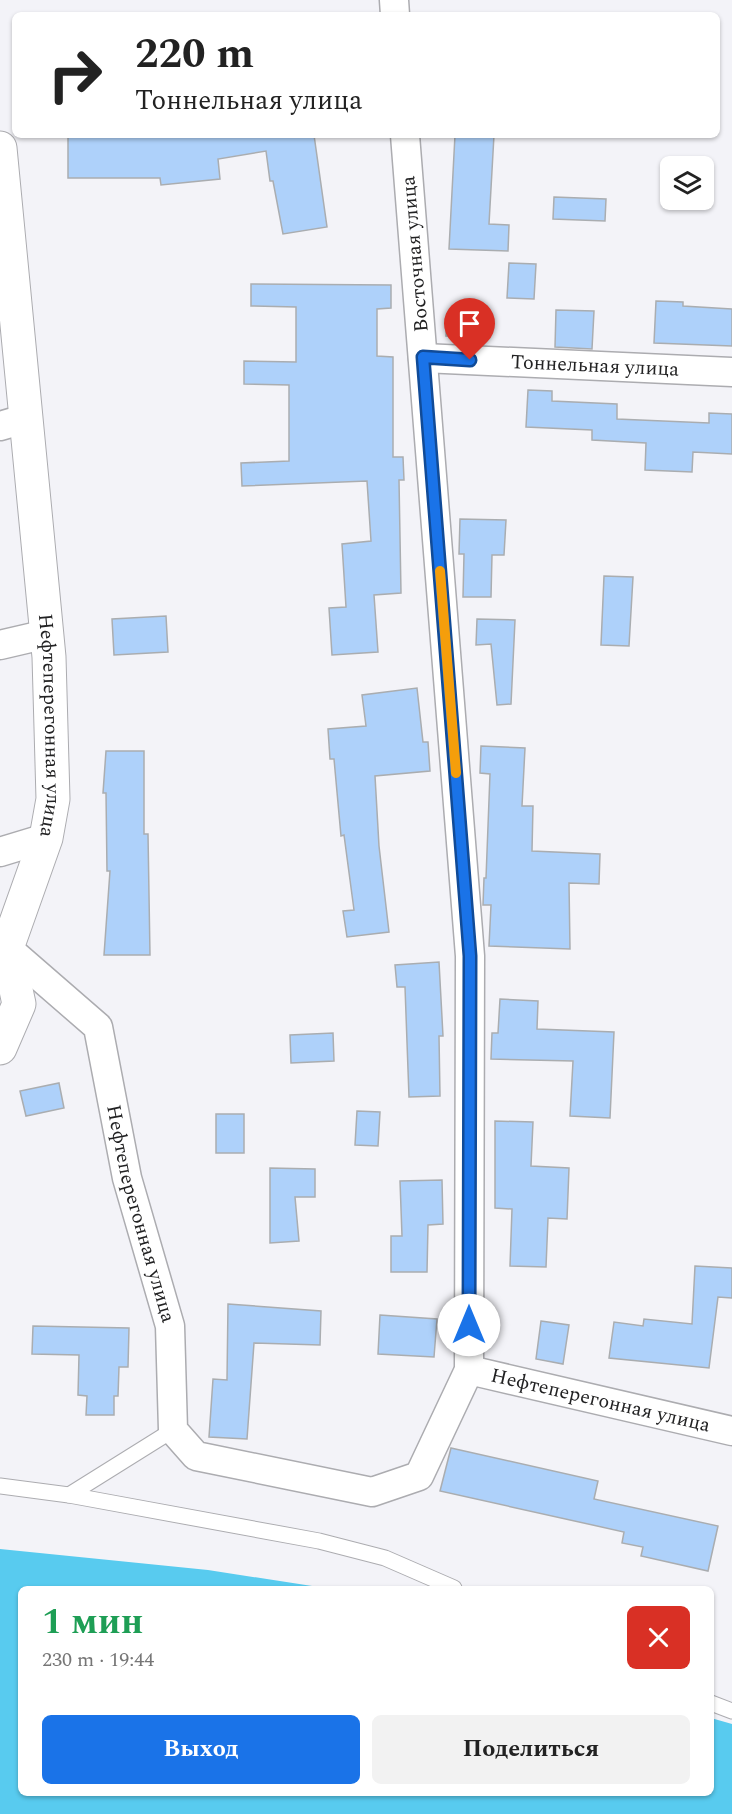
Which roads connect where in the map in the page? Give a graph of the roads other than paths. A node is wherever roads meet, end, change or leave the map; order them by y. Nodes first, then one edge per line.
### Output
1 (405, 138) edge
2 (0, 148) edge
3 (5, 255) edge
4 (423, 357) junction
5 (732, 372) edge
6 (12, 423) edge
7 (46, 634) junction
8 (0, 645) edge
9 (46, 838) junction
10 (0, 852) edge
11 (4, 954) edge
12 (0, 1048) edge
13 (469, 1370) junction
14 (173, 1430) junction
15 (732, 1431) edge
16 (0, 1486) edge
17 (69, 1496) junction
18 (450, 1586) edge
19 (714, 1704) edge
20 (732, 1711) edge

1 - 4 street, Восточная улица
2 - 3 street, Нефтеперегонная улица
3 - 6 street, Нефтеперегонная улица
4 - 5 street, Тоннельная улица
4 - 13 street, Восточная улица
6 - 7 street, Нефтеперегонная улица
7 - 8 street
7 - 9 street, Нефтеперегонная улица
9 - 10 street
9 - 11 street, Нефтеперегонная улица
11 - 12 street
11 - 14 street, Нефтеперегонная улица
13 - 14 street, Восточная улица
13 - 15 street, Нефтеперегонная улица
14 - 17 lane
16 - 17 lane
17 - 18 lane
19 - 20 lane

